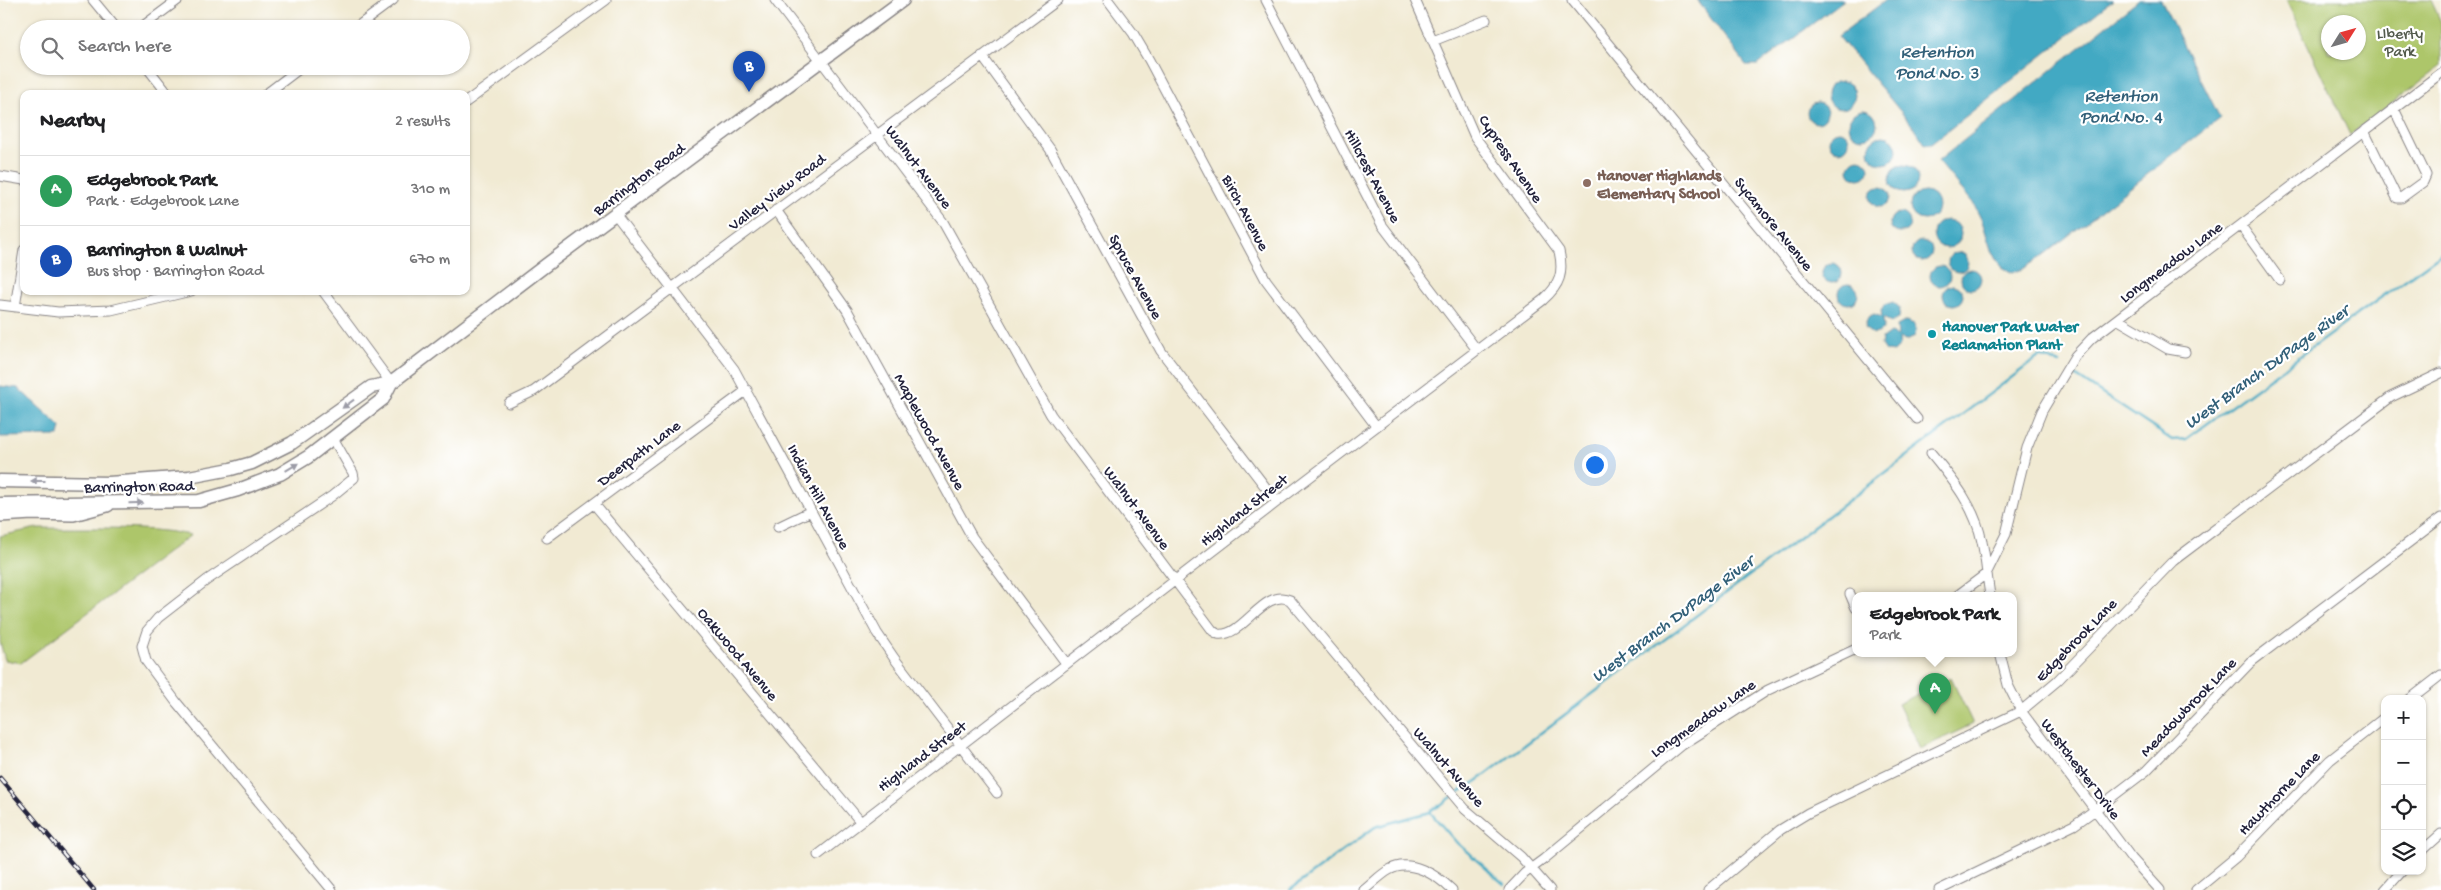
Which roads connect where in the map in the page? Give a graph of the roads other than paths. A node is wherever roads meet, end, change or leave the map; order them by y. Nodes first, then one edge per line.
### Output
1 (94, 0) edge
2 (178, 0) edge
3 (393, 0) edge
4 (606, 0) edge
5 (775, 0) edge
6 (904, 0) edge
7 (1058, 0) edge
8 (1108, 0) edge
9 (1266, 0) edge
10 (1415, 0) edge
11 (1572, 0) edge
12 (109, 20) edge
13 (151, 20) edge
14 (366, 20) edge
15 (1486, 20) dead end
16 (1433, 41) junction
17 (982, 56) junction
18 (821, 61) junction
19 (2441, 73) edge
20 (153, 75) edge
21 (291, 75) edge
22 (165, 90) edge
23 (271, 90) edge
24 (470, 99) edge
25 (2394, 108) junction
26 (2364, 131) junction
27 (877, 134) junction
28 (0, 176) edge
29 (20, 179) edge
30 (776, 210) junction
31 (616, 215) junction
32 (2241, 226) junction
33 (20, 275) edge
34 (1562, 275) joint
35 (2280, 280) dead end
36 (673, 287) junction
37 (174, 295) edge
38 (326, 295) edge
39 (0, 305) edge
40 (15, 307) junction
41 (2117, 320) junction
42 (1477, 350) junction
43 (2185, 352) dead end
44 (2441, 373) edge
45 (391, 383) junction
46 (747, 390) junction
47 (509, 403) dead end
48 (1917, 419) dead end
49 (1376, 426) junction
50 (333, 438) junction
51 (1931, 453) dead end
52 (0, 481) edge
53 (1277, 502) junction
54 (0, 504) edge
55 (107, 504) junction
56 (594, 504) junction
57 (810, 511) junction
58 (0, 514) edge
59 (2441, 518) edge
60 (778, 528) dead end
61 (547, 538) dead end
62 (1986, 574) junction
63 (1175, 581) junction
64 (1962, 592) edge
65 (1989, 592) edge
66 (1850, 594) dead end
67 (1852, 599) edge
68 (1852, 650) edge
69 (2001, 657) edge
70 (1066, 663) junction
71 (2441, 675) edge
72 (2415, 695) edge
73 (2021, 711) junction
74 (2381, 721) edge
75 (961, 744) junction
76 (997, 793) dead end
77 (2095, 810) junction
78 (860, 821) junction
79 (2441, 834) edge
80 (2426, 847) edge
81 (818, 855) dead end
82 (1532, 868) junction
83 (2398, 875) edge
84 (332, 890) edge
85 (1364, 890) edge
86 (1452, 890) edge
87 (1509, 890) edge
88 (1550, 890) edge
89 (1708, 890) edge
90 (1939, 890) edge
91 (2160, 890) edge
92 (2196, 890) edge
93 (2385, 890) edge

1 - 12 street
2 - 13 street
3 - 14 street
4 - 24 street
5 - 18 street, Walnut Avenue
6 - 18 main road, Barrington Road
7 - 17 street, Valley View Road
8 - 49 street, Birch Avenue
9 - 42 street, Hillcrest Avenue
10 - 16 street, Cypress Avenue
11 - 48 street, Sycamore Avenue
15 - 16 street
16 - 34 street, Cypress Avenue
17 - 27 street, Valley View Road
17 - 53 street, Spruce Avenue
18 - 27 street, Walnut Avenue
18 - 31 main road, Barrington Road
19 - 25 street, Longmeadow Lane
20 - 22 street
21 - 23 street
25 - 26 street, Longmeadow Lane
25 - 26 street
26 - 32 street, Longmeadow Lane
27 - 30 street, Valley View Road
27 - 63 street, Walnut Avenue
28 - 29 street
30 - 36 street, Valley View Road
30 - 70 street, Maplewood Avenue
31 - 36 street, Indian Hill Avenue
31 - 45 main road, Barrington Road
32 - 35 street, Longmeadow Lane
32 - 41 street, Longmeadow Lane
33 - 40 street
34 - 42 street, Highland Street
36 - 46 street, Indian Hill Avenue
36 - 47 street, Valley View Road
37 - 40 street
38 - 45 street
39 - 40 street
41 - 43 street, Longmeadow Lane
41 - 62 street, Longmeadow Lane
42 - 49 street, Highland Street
44 - 73 street, Edgebrook Lane
45 - 50 main road, Barrington Road
45 -> 52 main road, Barrington Road
46 - 56 street, Deerpath Lane
46 - 57 street, Indian Hill Avenue
49 - 53 street, Highland Street
55 -> 50 main road, Barrington Road
50 - 84 street
51 - 62 street
53 - 63 street, Highland Street
54 - 55 main road, Barrington Road
55 - 58 highway
56 - 61 street, Deerpath Lane
56 - 78 street, Oakwood Avenue
57 - 60 street
57 - 75 street, Indian Hill Avenue
59 - 77 street, Meadowbrook Lane
62 - 64 street, Longmeadow Lane
62 - 65 street
63 - 70 street, Highland Street
63 - 82 street, Walnut Avenue
66 - 67 street
68 - 82 street, Longmeadow Lane
69 - 73 street, Westchester Drive
70 - 75 street, Highland Street
71 - 72 street
73 - 77 street, Westchester Drive
73 - 89 street, Edgebrook Lane
74 - 92 street, Hawthorne Lane
75 - 76 street, Indian Hill Avenue
75 - 78 street, Highland Street
77 - 90 street, Meadowbrook Lane
77 - 91 street, Westchester Drive
78 - 81 street, Highland Street
79 - 80 street
82 - 87 street, Longmeadow Lane
82 - 88 street, Walnut Avenue
83 - 93 street
85 - 86 street

